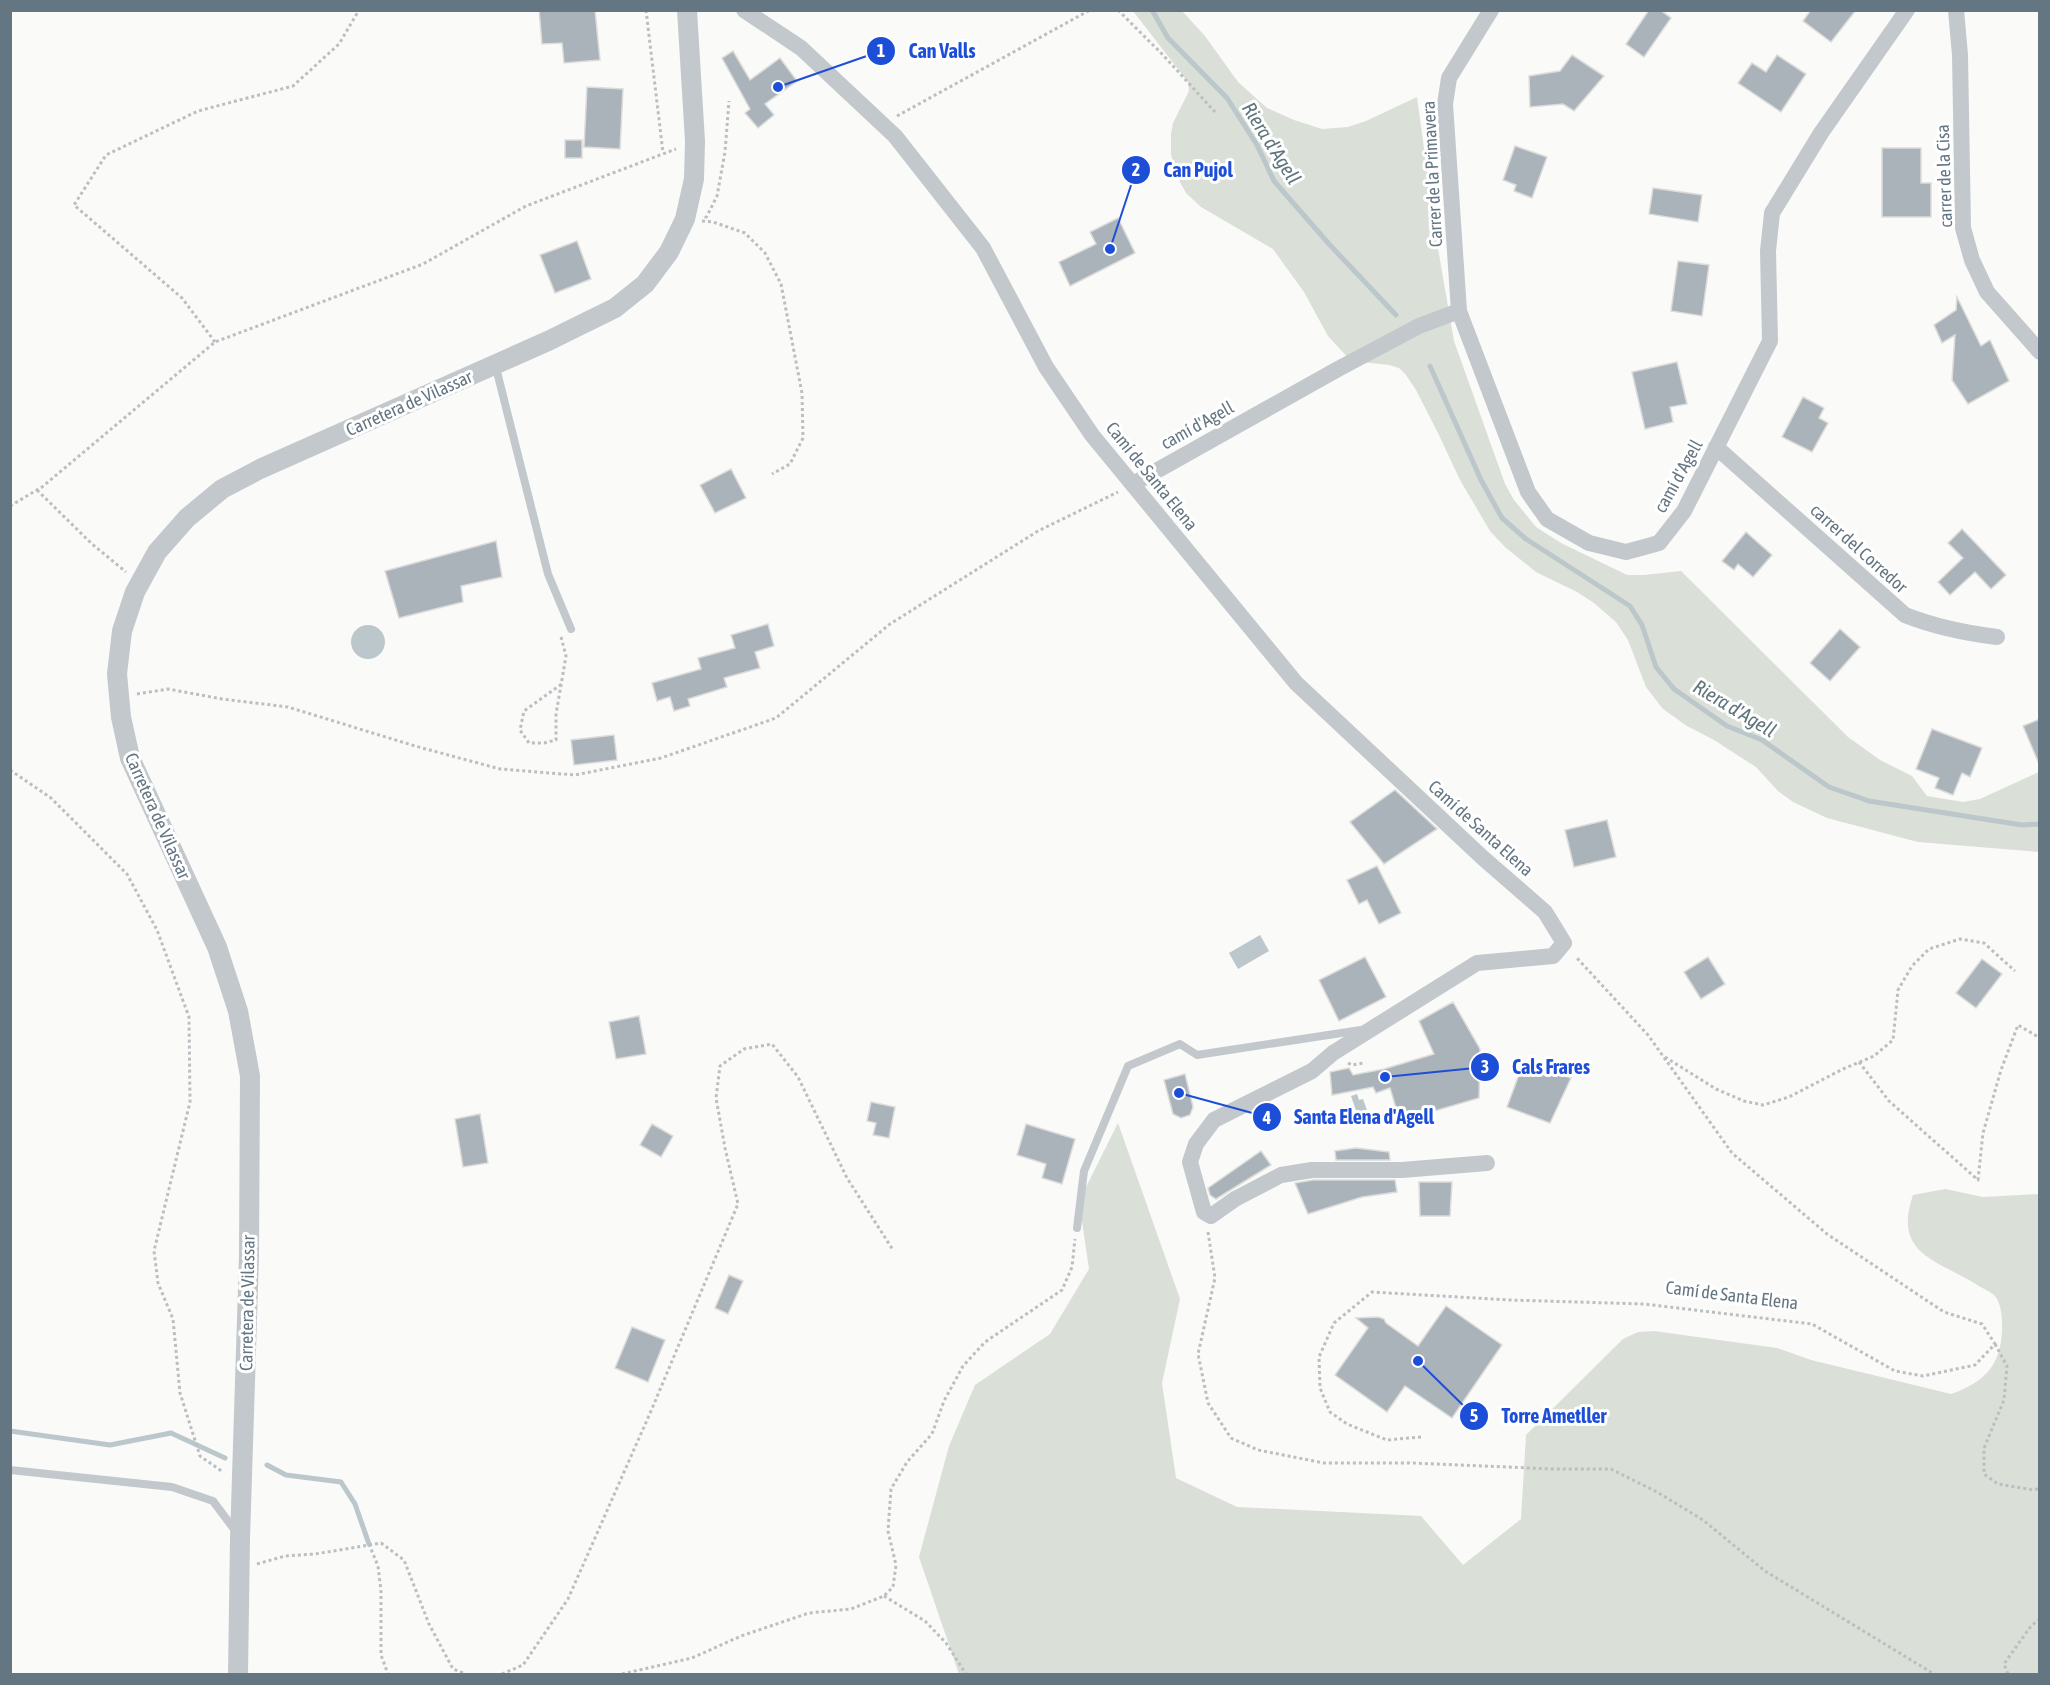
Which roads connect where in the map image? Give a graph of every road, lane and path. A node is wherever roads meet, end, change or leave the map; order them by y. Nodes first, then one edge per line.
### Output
1 (359, 10) edge
2 (646, 10) edge
3 (687, 10) edge
4 (744, 10) edge
5 (1090, 10) edge
6 (1118, 10) edge
7 (1491, 10) edge
8 (1907, 10) edge
9 (1956, 10) edge
10 (729, 101) dead end
11 (1215, 112) dead end
12 (882, 124) junction
13 (695, 141) junction
14 (663, 153) junction
15 (1459, 311) junction
16 (215, 342) junction
17 (2040, 352) edge
18 (495, 364) junction
19 (1716, 447) junction
20 (772, 474) dead end
21 (1133, 484) junction
22 (37, 490) junction
23 (10, 506) edge
24 (139, 584) junction
25 (558, 629) dead end
26 (571, 629) dead end
27 (1997, 637) dead end
28 (562, 683) junction
29 (119, 698) junction
30 (10, 770) edge
31 (1563, 943) junction
32 (2015, 971) dead end
33 (1374, 1027) junction
34 (2040, 1038) edge
35 (1662, 1055) junction
36 (1859, 1062) junction
37 (1487, 1162) dead end
38 (1204, 1212) junction
39 (1077, 1228) joint
40 (893, 1250) dead end
41 (1995, 1344) junction
42 (1421, 1437) dead end
43 (10, 1470) edge
44 (242, 1484) junction
45 (2040, 1488) edge
46 (240, 1539) junction
47 (369, 1544) junction
48 (240, 1570) junction
49 (884, 1596) junction
50 (2040, 1619) edge
51 (238, 1674) edge
52 (388, 1674) edge
53 (466, 1674) edge
54 (502, 1674) edge
55 (622, 1674) edge
56 (966, 1674) edge
57 (1934, 1674) edge
58 (2008, 1674) edge

1 - 16 path
2 - 14 path
3 - 13 street, Carretera de Vilassar
4 - 12 street, Camí de Santa Elena
5 - 12 path
6 - 11 path
7 - 15 street, Carrer de la Primavera
8 - 19 street, camí d'Agell
9 - 17 street, carrer de la Cisa
10 - 20 path
12 - 21 street, Camí de Santa Elena
13 - 14 path
13 - 18 street, Carretera de Vilassar
14 - 16 path
15 - 19 street, camí d'Agell
15 - 21 street, camí d'Agell
16 - 22 path
18 - 24 street, Carretera de Vilassar
18 - 26 lane
19 - 27 street, carrer del Corredor
21 - 29 path
21 - 31 street, Camí de Santa Elena
22 - 23 path
22 - 24 path
24 - 29 street, Carretera de Vilassar
25 - 28 path
28 - 28 path
29 - 44 street, Carretera de Vilassar
30 - 44 path
31 - 33 street
31 - 35 path
32 - 36 path
33 - 38 street
33 - 39 lane
34 - 36 path
35 - 36 path
35 - 41 path
37 - 38 street
38 - 57 path
39 - 49 path
40 - 54 path
41 - 42 path, Camí de Santa Elena
41 - 45 path
43 - 46 lane
44 - 46 street, Carretera de Vilassar
46 - 48 street, Carretera de Vilassar
47 - 48 path
47 - 52 path
47 - 53 path
48 - 51 street, Carretera de Vilassar
49 - 55 path
49 - 56 path
50 - 58 path

